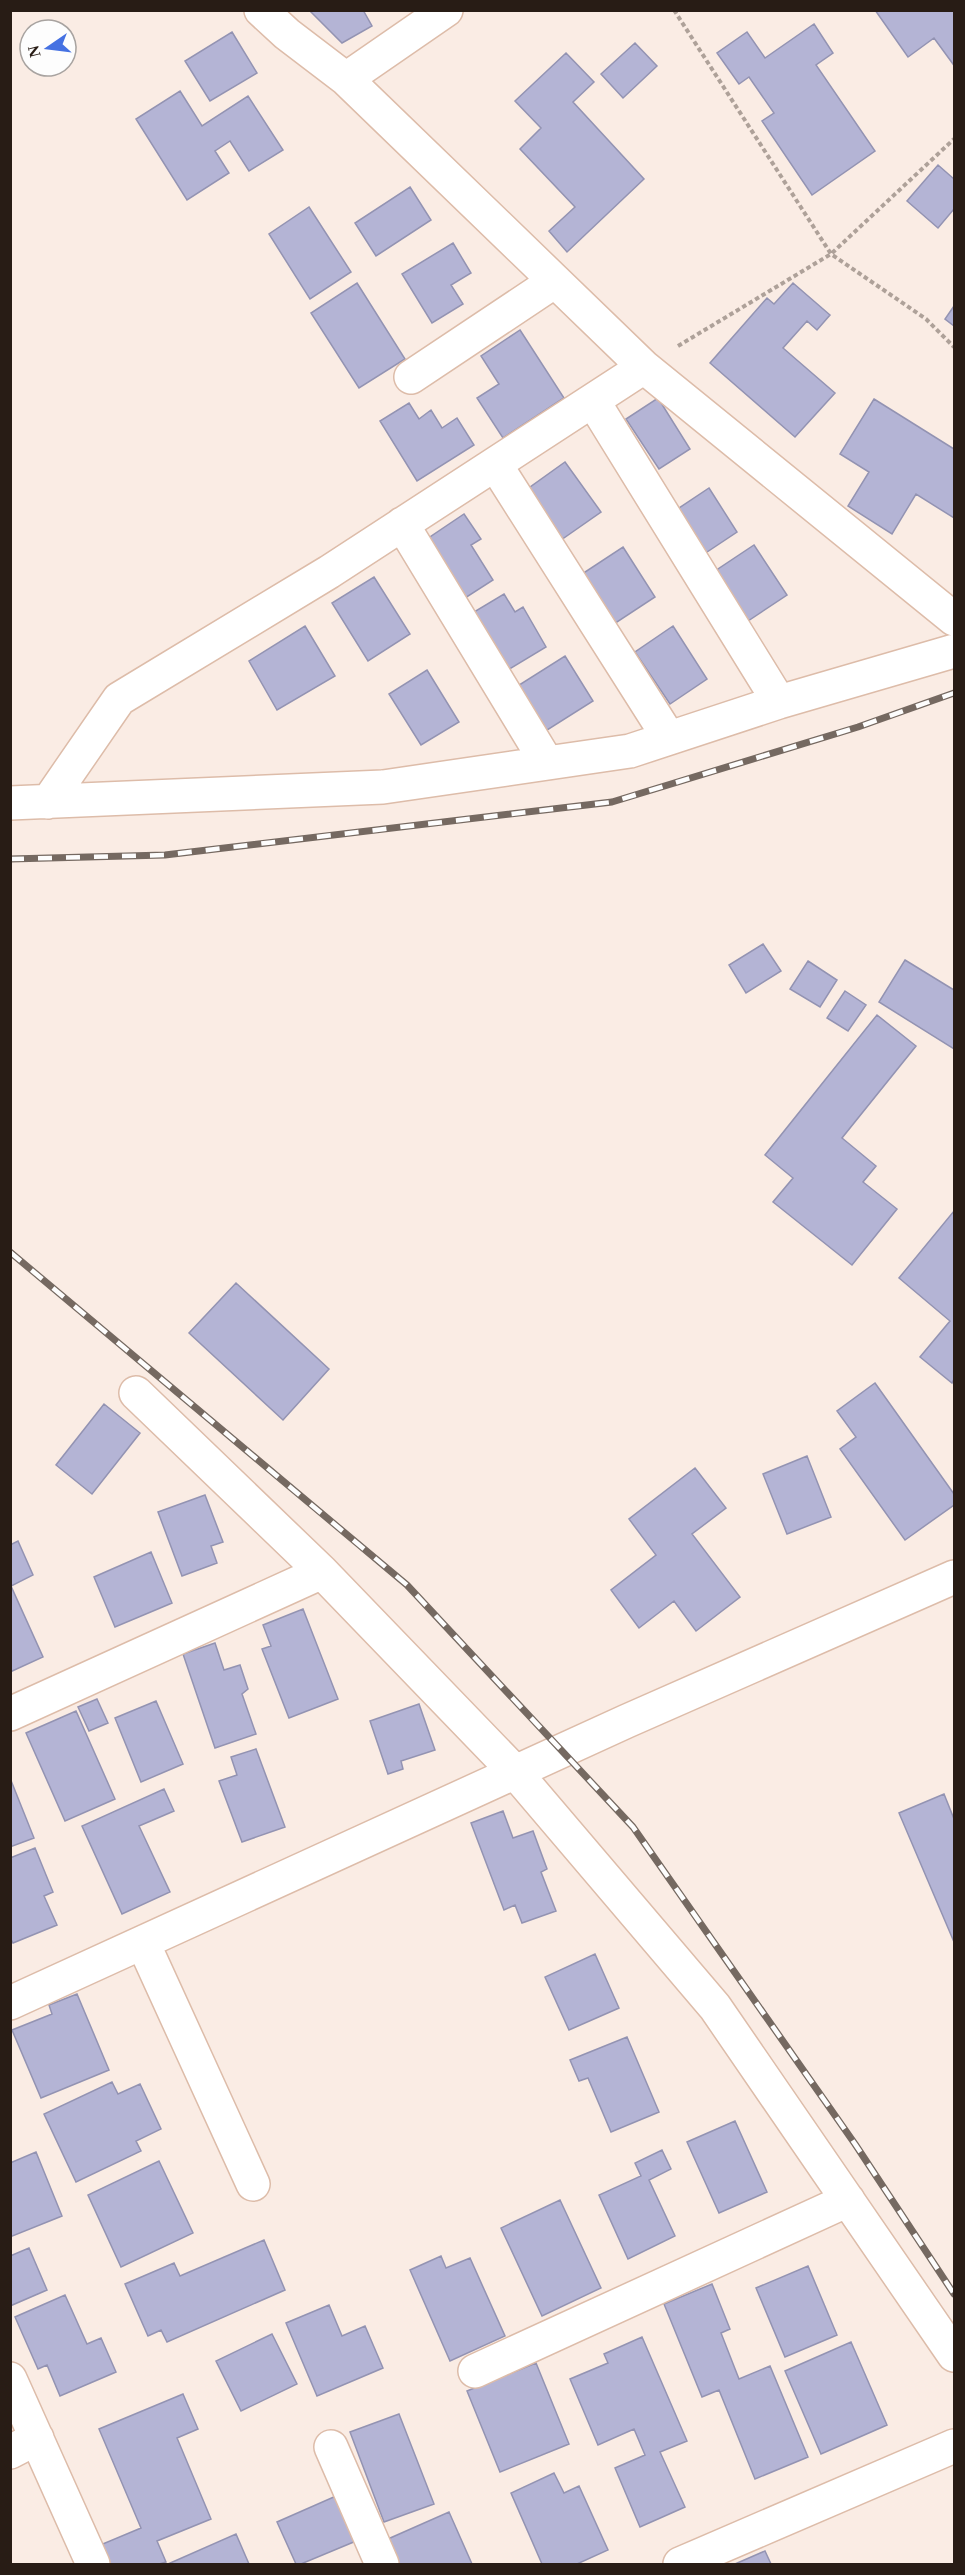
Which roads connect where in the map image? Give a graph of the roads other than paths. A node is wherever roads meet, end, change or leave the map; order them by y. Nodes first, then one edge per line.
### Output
1 (261, 10) edge
2 (446, 10) edge
3 (346, 79) junction
4 (555, 281) junction
5 (644, 367) junction
6 (411, 376) dead end
7 (593, 400) junction
8 (495, 464) junction
9 (402, 524) junction
10 (954, 619) edge
11 (954, 651) edge
12 (779, 702) junction
13 (669, 738) junction
14 (547, 763) junction
15 (48, 802) junction
16 (10, 803) edge
17 (135, 1393) dead end
18 (322, 1572) junction
19 (954, 1577) edge
20 (10, 1714) edge
21 (515, 1772) junction
22 (143, 1943) junction
23 (10, 2003) edge
24 (253, 2184) dead end
25 (848, 2200) junction
26 (954, 2355) edge
27 (475, 2371) dead end
28 (10, 2379) edge
29 (24, 2445) edge
30 (954, 2446) edge
31 (331, 2447) dead end
32 (93, 2565) edge
33 (382, 2565) edge
34 (680, 2565) edge

1 - 3 street
2 - 3 street
3 - 4 street
4 - 5 street
4 - 6 street
5 - 7 street
5 - 10 street
7 - 8 street
7 - 12 street
8 - 9 street
8 - 13 street
9 - 14 street
9 - 15 street
11 - 12 street
12 - 13 street
13 - 14 street
14 - 15 street
15 - 16 street
17 - 18 street
18 - 20 street
18 - 21 street
19 - 21 street
21 - 22 street
21 - 25 street
22 - 23 street
22 - 24 street
25 - 26 street
25 - 27 street
28 - 29 street
29 - 32 street
30 - 34 street
31 - 33 street

